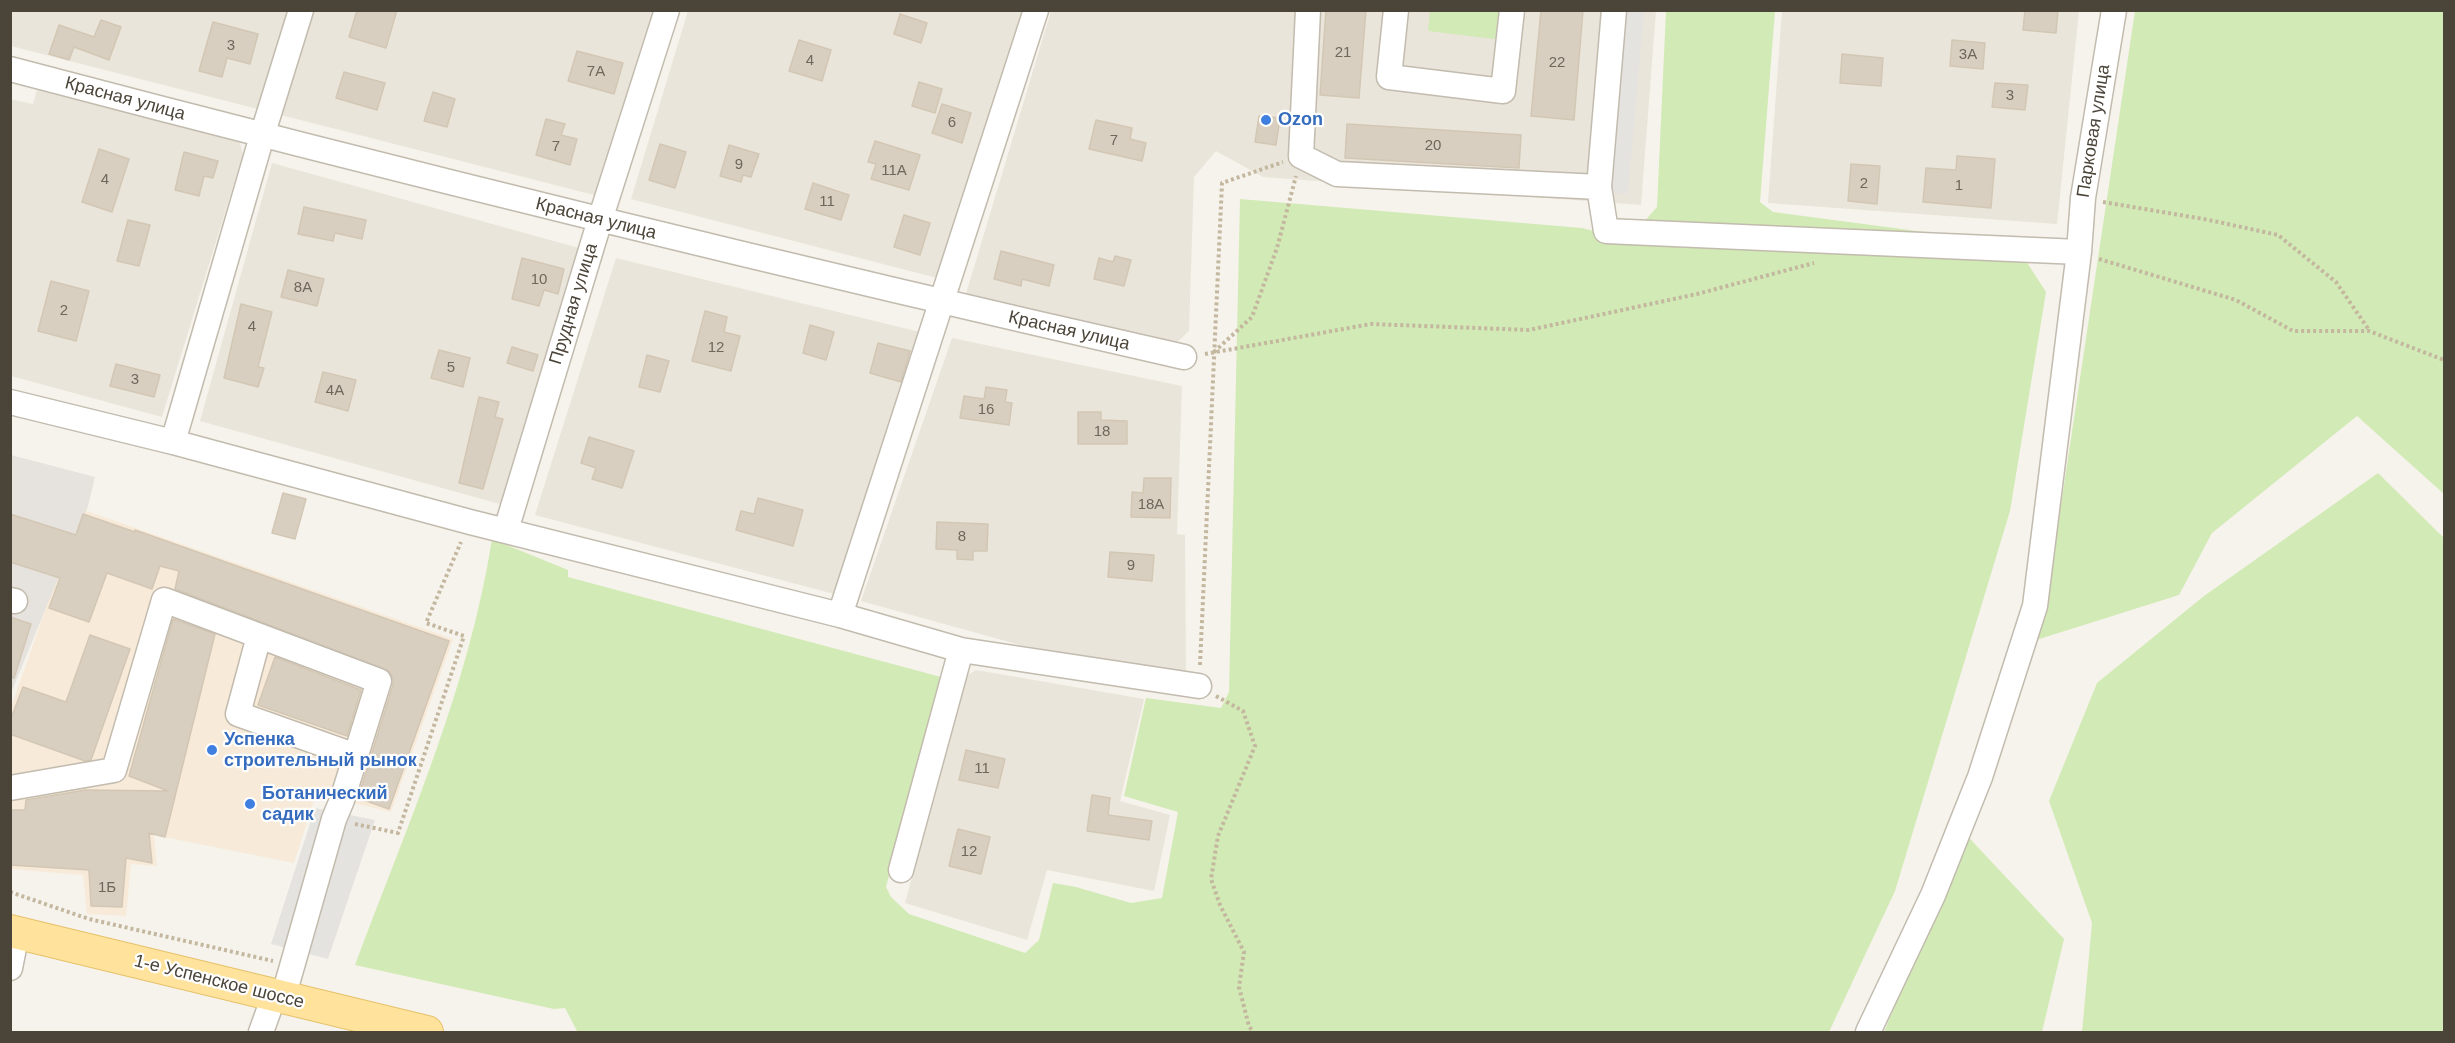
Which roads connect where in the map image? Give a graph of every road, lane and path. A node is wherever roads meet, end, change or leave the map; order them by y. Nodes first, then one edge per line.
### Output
1 (302, 10) edge
2 (667, 10) edge
3 (1036, 10) edge
4 (1308, 10) edge
5 (1396, 10) edge
6 (1512, 10) edge
7 (1614, 10) edge
8 (2114, 10) edge
9 (10, 69) edge
10 (262, 136) junction
11 (1301, 156) junction
12 (1599, 187) junction
13 (2083, 198) junction
14 (600, 220) junction
15 (2079, 252) junction
16 (1821, 261) dead end
17 (943, 303) junction
18 (2369, 331) junction
19 (1214, 353) junction
20 (1184, 357) joint
21 (2445, 360) edge
22 (10, 402) edge
23 (173, 442) junction
24 (470, 522) junction
25 (506, 530) junction
26 (840, 615) junction
27 (260, 636) junction
28 (961, 650) junction
29 (1199, 686) junction
30 (356, 756) junction
31 (10, 789) edge
32 (334, 819) junction
33 (901, 870) dead end
34 (10, 892) edge
35 (14, 932) edge
36 (292, 965) junction
37 (10, 968) edge
38 (279, 997) junction
39 (261, 1032) edge
40 (427, 1032) edge
41 (1253, 1032) edge
42 (1868, 1032) edge

1 - 10 street
2 - 14 street, Прудная улица
3 - 17 street
4 - 11 street
5 - 6 street
7 - 12 street
8 - 13 street, Парковая улица
9 - 10 street, Красная улица
10 - 14 street, Красная улица
10 - 23 street
11 - 12 street
11 - 19 path
11 - 19 path
12 - 15 street
13 - 15 street, Парковая улица
13 - 18 path
14 - 17 street, Красная улица
14 - 25 street, Прудная улица
15 - 18 path
15 - 42 street, Парковая улица
16 - 19 path
17 - 20 street, Красная улица
17 - 26 street
18 - 21 path
19 - 20 path
19 - 29 path
22 - 23 street
23 - 24 street
24 - 25 street
24 - 32 path
25 - 26 street
26 - 28 street
27 - 30 street
27 - 30 street
27 - 31 street
28 - 29 street
28 - 33 street
29 - 41 path
30 - 32 street
32 - 36 street
34 - 36 path
35 - 37 street
35 - 38 main road, 1-е Успенское шоссе
36 - 38 street
38 - 39 street
38 - 40 main road, 1-е Успенское шоссе

